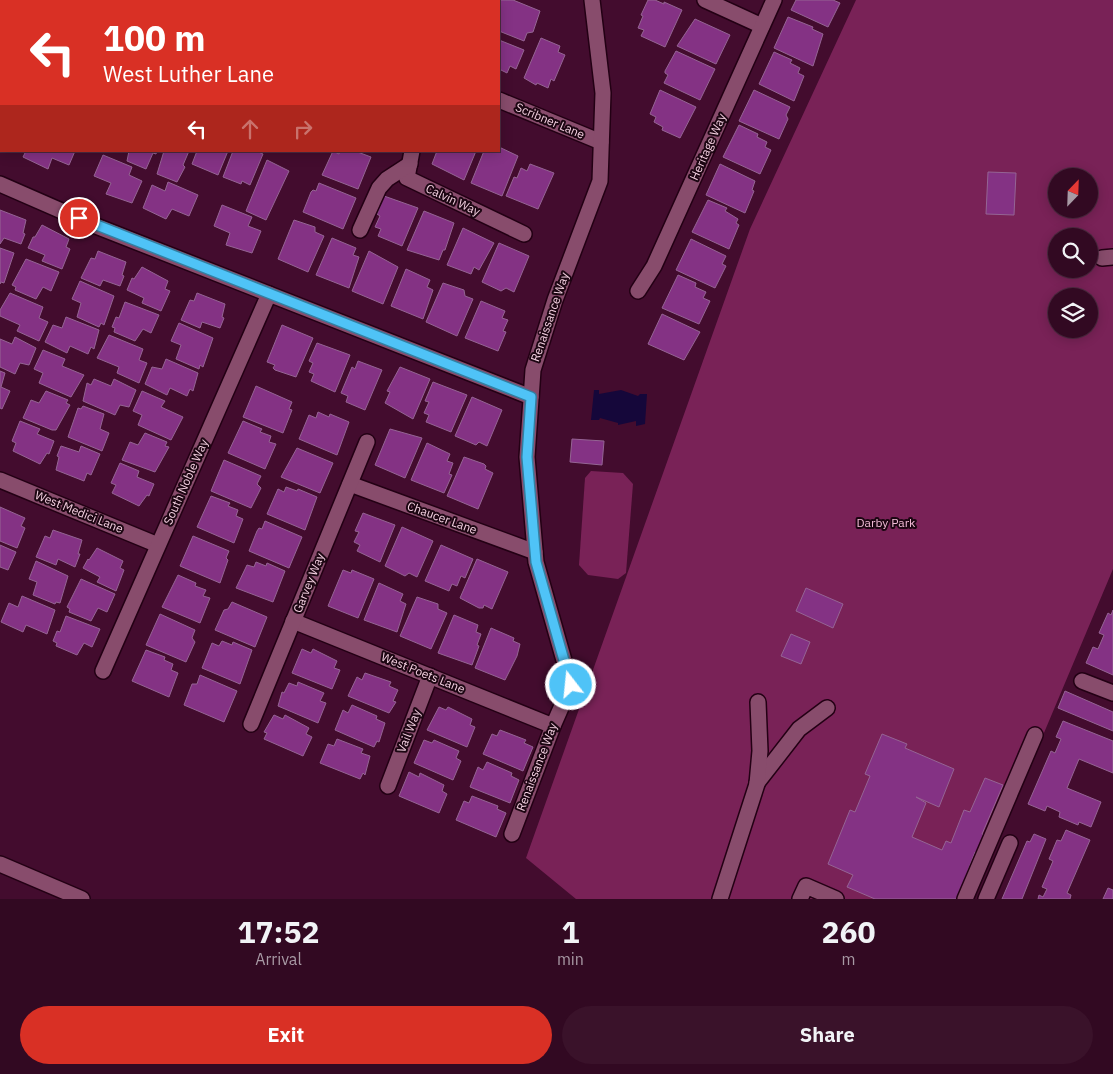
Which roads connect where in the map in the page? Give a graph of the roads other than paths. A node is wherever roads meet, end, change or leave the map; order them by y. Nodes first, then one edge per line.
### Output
1 (592, 0) edge
2 (705, 0) edge
3 (774, 0) edge
4 (762, 26) junction
5 (500, 100) edge
6 (601, 142) junction
7 (411, 157) edge
8 (0, 184) edge
9 (360, 230) dead end
10 (524, 234) dead end
11 (638, 291) dead end
12 (269, 294) junction
13 (531, 397) junction
14 (367, 442) dead end
15 (0, 480) edge
16 (350, 484) junction
17 (158, 545) junction
18 (535, 552) junction
19 (293, 621) junction
20 (103, 671) dead end
21 (430, 676) junction
22 (1082, 681) dead end
23 (1113, 693) edge
24 (758, 702) dead end
25 (827, 708) dead end
26 (250, 724) dead end
27 (553, 726) junction
28 (1035, 735) dead end
29 (757, 784) junction
30 (388, 786) dead end
31 (512, 834) dead end
32 (1010, 843) dead end
33 (0, 864) edge
34 (82, 899) edge
35 (720, 899) edge
36 (800, 899) edge
37 (836, 899) edge
38 (965, 899) edge
39 (986, 899) edge

1 - 6 street, Renaissance Way
2 - 4 street
3 - 4 street, Heritage Way
4 - 11 street, Heritage Way
5 - 6 street, Scribner Lane
6 - 13 street, Renaissance Way
7 - 9 street
7 - 10 street, Calvin Way
8 - 12 street
12 - 13 street
12 - 17 street, South Noble Way
13 - 18 street, Renaissance Way
14 - 16 street, Garvey Way
15 - 17 street, West Medici Lane
16 - 18 street, Chaucer Lane
16 - 19 street, Garvey Way
17 - 20 street, South Noble Way
18 - 27 street, Renaissance Way
19 - 21 street, West Poets Lane
19 - 26 street, Garvey Way
21 - 27 street, West Poets Lane
21 - 30 street, Vail Way
22 - 23 street
24 - 29 street
25 - 29 street
27 - 31 street, Renaissance Way
28 - 38 street
29 - 35 street
32 - 39 street
33 - 34 street
36 - 37 street

